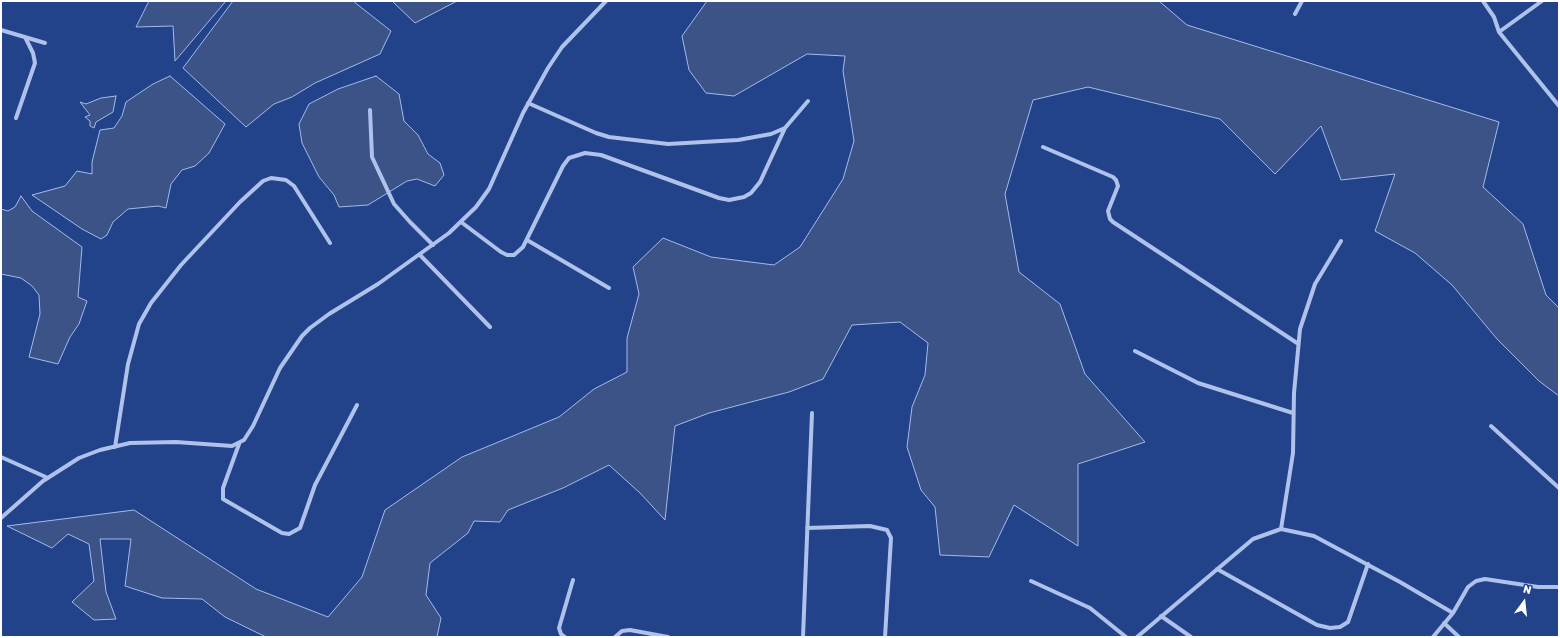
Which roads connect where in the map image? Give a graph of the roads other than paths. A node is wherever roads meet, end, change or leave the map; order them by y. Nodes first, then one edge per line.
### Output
1 (606, 1) edge
2 (1302, 1) edge
3 (1483, 1) edge
4 (1542, 1) edge
5 (1295, 14) dead end
6 (1, 30) edge
7 (1499, 32) junction
8 (25, 37) junction
9 (46, 43) dead end
10 (808, 101) dead end
11 (528, 103) junction
12 (1559, 106) edge
13 (370, 110) dead end
14 (16, 118) dead end
15 (785, 128) junction
16 (1043, 147) dead end
17 (461, 222) junction
18 (526, 240) junction
19 (1341, 242) dead end
20 (330, 243) dead end
21 (433, 245) junction
22 (420, 255) junction
23 (609, 288) dead end
24 (490, 327) dead end
25 (1297, 343) junction
26 (1135, 351) dead end
27 (358, 405) dead end
28 (812, 413) dead end
29 (1293, 413) junction
30 (1491, 426) dead end
31 (239, 444) junction
32 (115, 447) junction
33 (1, 457) edge
34 (48, 478) junction
35 (1559, 488) edge
36 (1, 518) edge
37 (807, 528) junction
38 (1281, 529) junction
39 (1368, 564) junction
40 (1217, 569) junction
41 (573, 580) dead end
42 (1031, 581) dead end
43 (1559, 587) edge
44 (1453, 613) junction
45 (1161, 616) junction
46 (1444, 623) junction
47 (565, 637) edge
48 (615, 637) edge
49 (668, 637) edge
50 (803, 637) edge
51 (886, 637) edge
52 (1126, 637) edge
53 (1137, 637) edge
54 (1191, 637) edge
55 (1433, 637) edge
56 (1459, 637) edge

1 - 11 street
2 - 5 street
3 - 7 street
4 - 7 street
6 - 8 street
7 - 12 street
8 - 9 street
8 - 14 street
10 - 15 street
11 - 15 street
11 - 17 street
13 - 21 street
15 - 18 street
16 - 25 street
17 - 18 street
17 - 21 street
18 - 23 street
19 - 25 street
20 - 32 street
21 - 22 street
22 - 24 street
22 - 31 street
25 - 29 street
26 - 29 street
27 - 31 street
28 - 37 street
29 - 38 street
30 - 35 street
31 - 32 street
32 - 34 street
33 - 34 street
34 - 36 street
37 - 50 street
37 - 51 street
38 - 39 street
38 - 40 street
39 - 40 street
39 - 44 street
40 - 45 street
41 - 47 street
42 - 52 street
43 - 44 street
44 - 46 street
45 - 53 street
45 - 54 street
46 - 55 street
46 - 56 street
48 - 49 street

